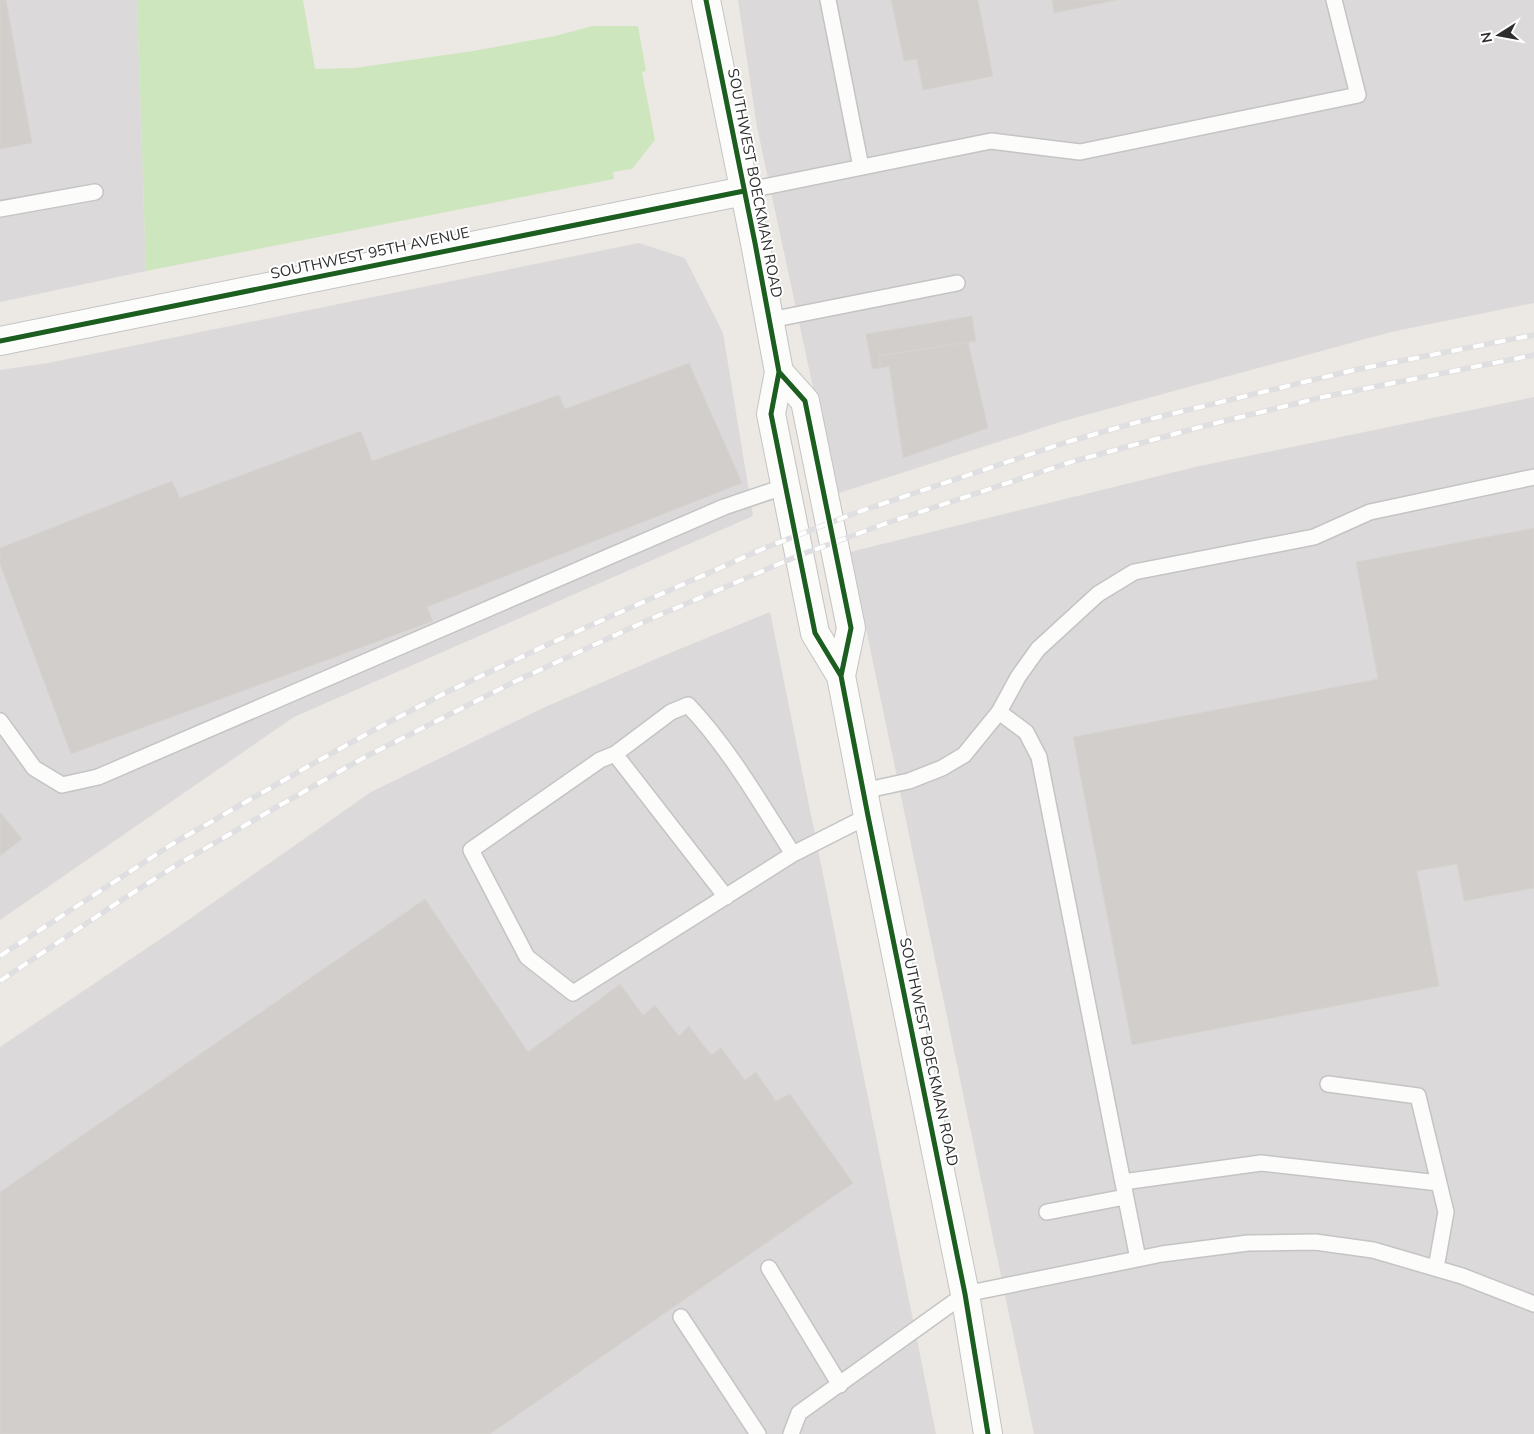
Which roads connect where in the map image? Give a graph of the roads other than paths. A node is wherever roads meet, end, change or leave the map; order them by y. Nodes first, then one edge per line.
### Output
1 (706, 0) edge
2 (828, 0) edge
3 (1334, 0) edge
4 (861, 167) junction
5 (744, 191) junction
6 (95, 192) dead end
7 (0, 209) edge
8 (957, 283) dead end
9 (770, 320) junction
10 (0, 341) edge
11 (779, 372) junction
12 (1534, 477) edge
13 (786, 486) junction
14 (841, 676) junction
15 (999, 712) junction
16 (0, 721) edge
17 (615, 754) junction
18 (865, 804) junction
19 (793, 854) junction
20 (726, 897) junction
21 (1328, 1084) dead end
22 (1439, 1183) junction
23 (1124, 1190) junction
24 (1047, 1212) dead end
25 (1138, 1259) junction
26 (769, 1268) dead end
27 (1436, 1268) junction
28 (965, 1294) junction
29 (1534, 1304) edge
30 (681, 1317) dead end
31 (840, 1385) junction
32 (758, 1434) edge
33 (791, 1434) edge
34 (988, 1434) edge

1 - 5 main road, SOUTHWEST BOECKMAN ROAD
2 - 4 lane
3 - 4 lane
4 - 5 lane
5 - 9 main road, SOUTHWEST BOECKMAN ROAD
5 - 10 main road, SOUTHWEST 95TH AVENUE
6 - 7 lane
8 - 9 lane
9 - 11 main road, SOUTHWEST BOECKMAN ROAD
11 - 13 main road, SOUTHWEST BOECKMAN ROAD
11 - 14 main road, SOUTHWEST BOECKMAN ROAD
12 - 15 lane
13 - 14 main road, SOUTHWEST BOECKMAN ROAD
13 - 16 lane
14 - 18 main road, SOUTHWEST BOECKMAN ROAD
15 - 18 lane
15 - 23 lane
17 - 19 lane
17 - 20 lane
17 - 20 lane
18 - 19 lane
18 - 28 main road, SOUTHWEST BOECKMAN ROAD
19 - 20 lane
21 - 22 lane
22 - 23 lane
22 - 27 lane
23 - 24 lane
23 - 25 lane
25 - 27 lane
25 - 28 lane
26 - 31 lane
27 - 29 lane
28 - 31 lane
28 - 34 main road, SOUTHWEST BOECKMAN ROAD
30 - 32 lane
31 - 33 lane

